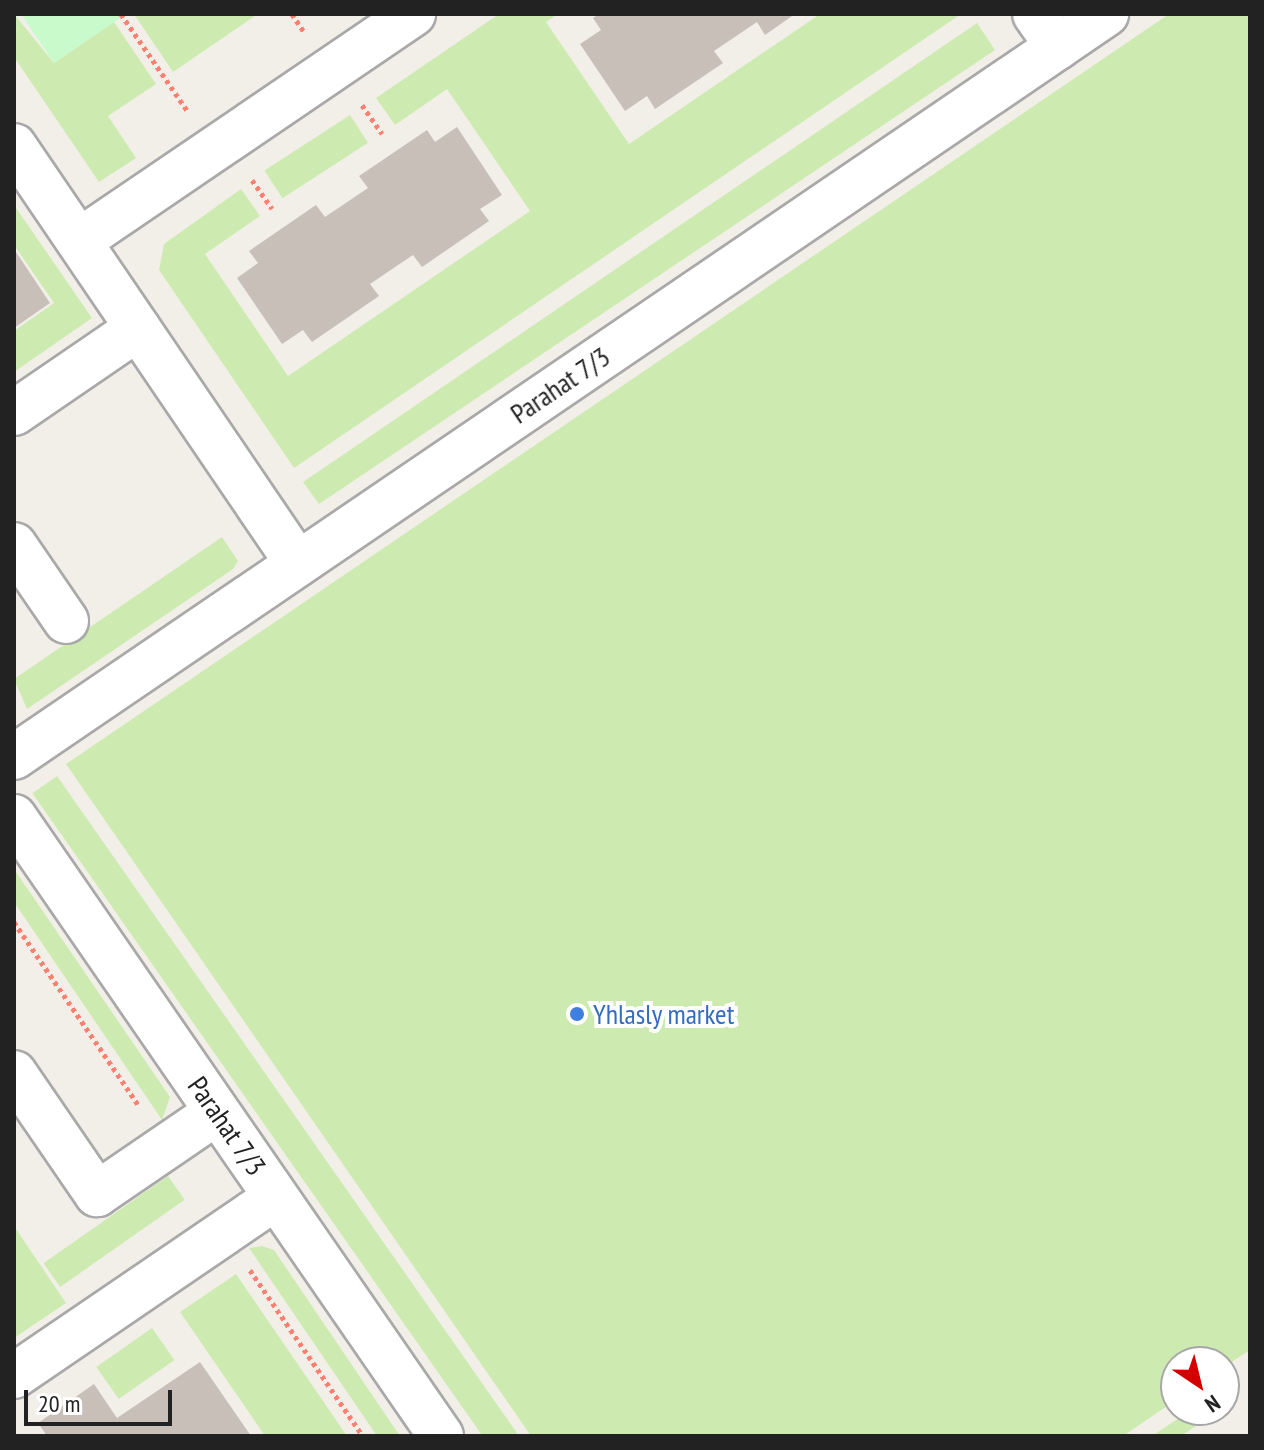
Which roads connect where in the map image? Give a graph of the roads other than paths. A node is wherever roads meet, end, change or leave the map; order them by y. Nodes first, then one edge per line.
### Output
1 (413, 14) edge
2 (1106, 14) edge
3 (1046, 30) edge
4 (14, 146) edge
5 (79, 241) junction
6 (138, 328) junction
7 (14, 413) edge
8 (14, 545) edge
9 (298, 564) junction
10 (66, 621) dead end
11 (14, 757) edge
12 (14, 817) edge
13 (14, 1073) edge
14 (217, 1112) junction
15 (276, 1197) junction
16 (14, 1376) edge
17 (441, 1436) edge

1 - 5 street
2 - 3 street, Parahat 7/3
3 - 9 street, Parahat 7/3
4 - 5 street
5 - 6 street
6 - 7 street
6 - 9 street
8 - 10 street
9 - 11 street, Parahat 7/3
12 - 14 street, Parahat 7/3
13 - 14 street
14 - 15 street, Parahat 7/3
15 - 16 street
15 - 17 street, Parahat 7/3

